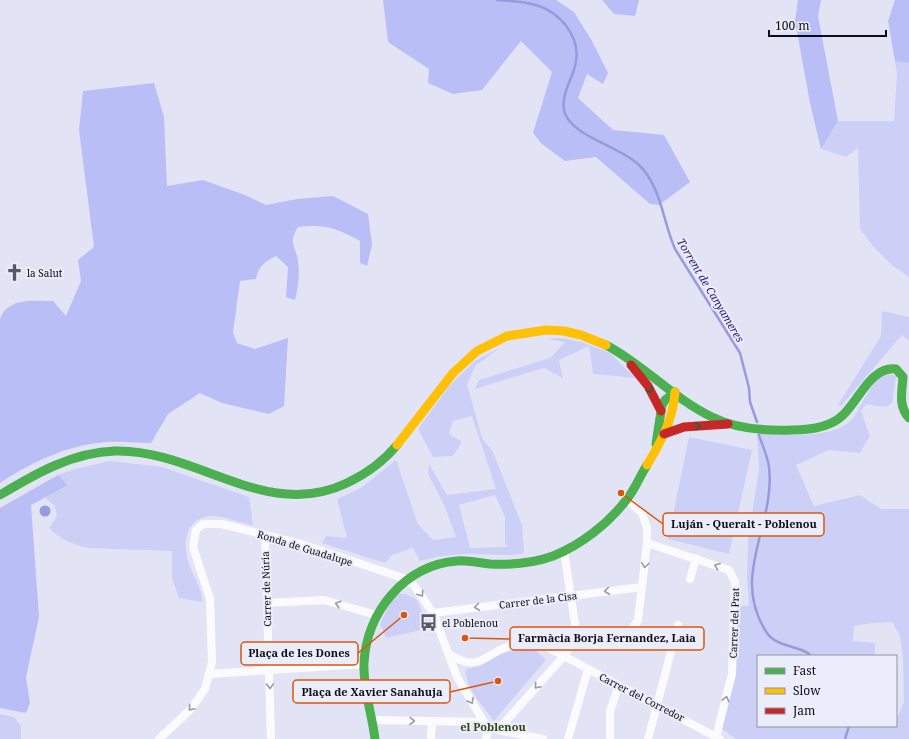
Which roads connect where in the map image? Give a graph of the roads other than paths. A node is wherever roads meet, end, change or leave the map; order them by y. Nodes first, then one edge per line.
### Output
1 (617, 350) junction
2 (675, 392) junction
3 (661, 411) junction
4 (909, 418) edge
5 (732, 424) junction
6 (664, 434) junction
7 (656, 448) junction
8 (0, 495) edge
9 (627, 500) junction
10 (265, 535) junction
11 (647, 543) junction
12 (564, 551) junction
13 (696, 558) junction
14 (406, 579) junction
15 (690, 579) dead end
16 (642, 587) junction
17 (571, 596) junction
18 (267, 603) junction
19 (433, 613) junction
20 (376, 615) junction
21 (678, 625) dead end
22 (577, 637) junction
23 (448, 653) junction
24 (563, 657) junction
25 (365, 664) junction
26 (588, 669) junction
27 (269, 670) junction
28 (209, 674) junction
29 (619, 685) junction
30 (657, 705) junction
31 (373, 720) junction
32 (432, 722) junction
33 (484, 722) junction
34 (487, 735) edge
35 (159, 738) edge
36 (718, 738) edge
37 (271, 739) edge
38 (375, 739) edge
39 (431, 739) edge
40 (543, 739) edge
41 (568, 739) edge
42 (610, 739) edge
43 (648, 739) edge

1 - 2 main road
1 -> 3 main road
1 - 8 main road
2 - 3 main road
2 - 5 main road
2 - 6 main road
3 - 7 main road
4 - 5 main road
6 -> 5 main road
6 - 7 main road
7 - 9 main road
9 - 11 street
9 - 12 main road
10 - 14 street, Ronda de Guadalupe
10 - 18 street, Carrer de Núria
10 - 28 street, Ronda de Guadalupe
11 - 13 street, Carrer del Prat
11 -> 16 street
12 - 14 main road
12 - 17 street
13 - 15 street
36 -> 13 street, Carrer del Prat
14 -> 19 street
14 - 20 main road
16 -> 17 street, Carrer de la Cisa
16 - 22 street
17 -> 19 street, Carrer de la Cisa
17 - 22 street
20 -> 18 street
18 - 27 street, Carrer de Núria
19 - 23 street
20 - 25 main road
21 - 30 street
22 - 24 street
23 - 24 street, Carrer del Corredor
23 -> 33 street
24 - 26 street, Carrer del Corredor
24 -> 40 street
25 - 27 street
25 - 31 main road
26 - 29 street, Carrer del Corredor
26 - 41 street
27 - 28 street
27 -> 37 street, Carrer de Núria
28 -> 35 street
29 - 30 street, Carrer del Corredor
29 - 42 street
30 - 36 street, Carrer del Corredor
30 - 43 street
31 -> 32 street
31 - 38 main road
32 - 33 street
32 - 39 street
33 - 34 street

